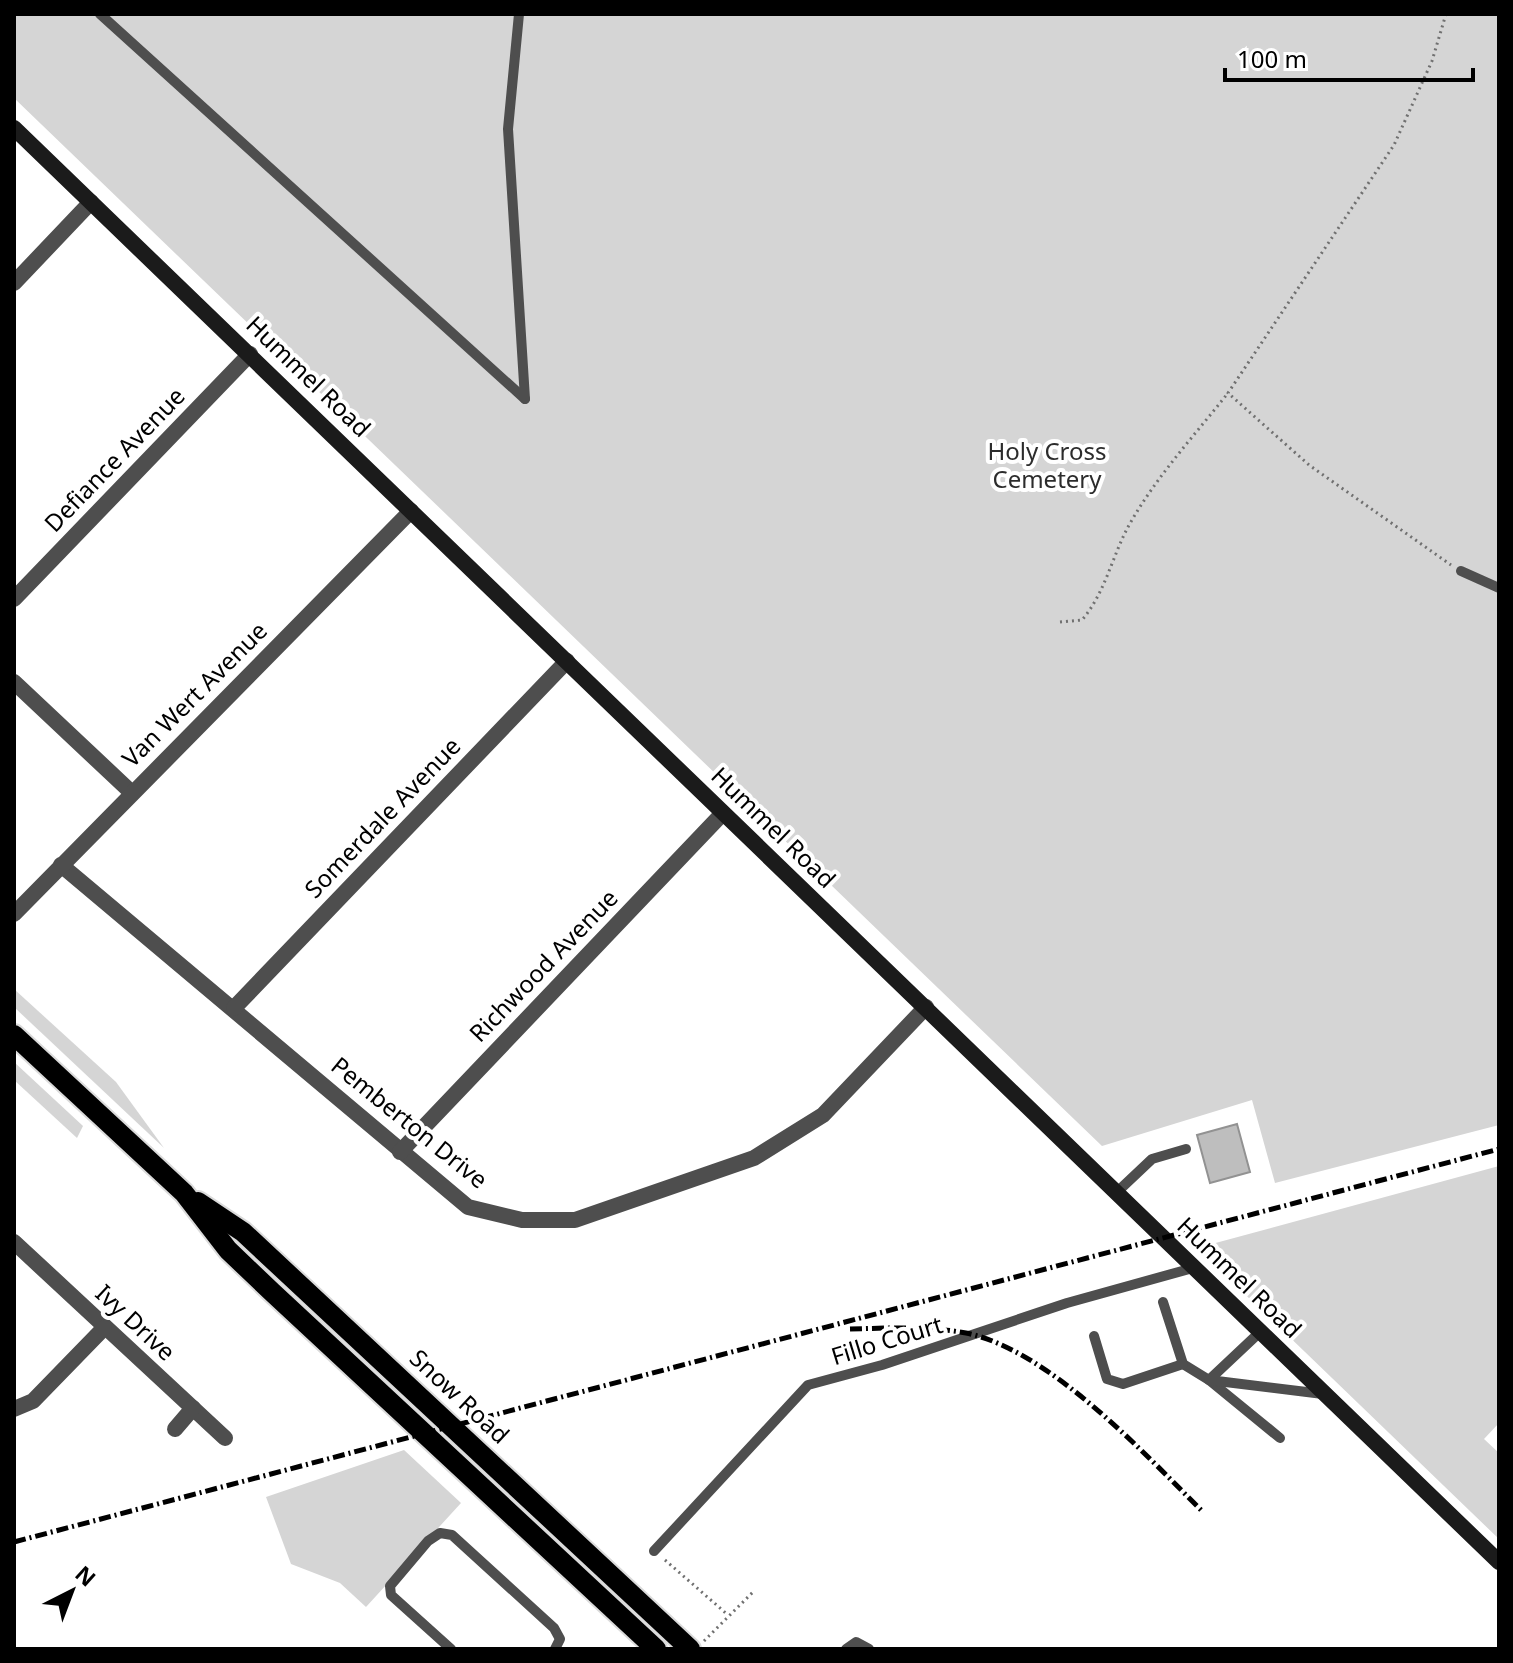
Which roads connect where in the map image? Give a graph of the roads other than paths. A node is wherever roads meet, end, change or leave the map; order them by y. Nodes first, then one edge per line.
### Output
1 (100, 14) edge
2 (518, 15) edge
3 (14, 128) edge
4 (91, 202) junction
5 (14, 283) edge
6 (250, 354) junction
7 (411, 511) junction
8 (1461, 571) road end
9 (1499, 588) edge
10 (14, 599) edge
11 (567, 661) junction
12 (14, 682) edge
13 (132, 793) junction
14 (723, 813) junction
15 (61, 865) junction
16 (14, 914) edge
17 (926, 1007) junction
18 (234, 1008) junction
19 (14, 1035) edge
20 (1186, 1149) dead end
21 (400, 1152) junction
22 (184, 1193) junction
23 (1116, 1193) junction
24 (14, 1242) edge
25 (1193, 1268) junction
26 (1163, 1302) dead end
27 (104, 1328) junction
28 (1260, 1332) junction
29 (1094, 1336) dead end
30 (1183, 1364) junction
31 (1209, 1380) junction
32 (1325, 1395) junction
33 (193, 1408) junction
34 (14, 1409) edge
35 (175, 1429) dead end
36 (225, 1438) dead end
37 (1280, 1438) dead end
38 (654, 1551) road end
39 (1499, 1562) edge
40 (696, 1646) edge
41 (451, 1649) edge
42 (555, 1649) edge
43 (656, 1649) edge
44 (846, 1649) edge
45 (869, 1649) edge

1 - 2 lane
3 - 4 street, Hummel Road
4 - 5 street
4 - 6 street, Hummel Road
6 - 7 street, Hummel Road
6 - 10 street, Defiance Avenue
7 - 11 street, Hummel Road
7 - 13 street, Van Wert Avenue
8 - 9 lane
11 - 14 street, Hummel Road
11 - 18 street, Somerdale Avenue
12 - 13 street
13 - 15 street, Van Wert Avenue
14 - 17 street, Hummel Road
14 - 21 street, Richwood Avenue
15 - 16 street, Van Wert Avenue
15 - 18 street, Pemberton Drive
17 - 21 street, Pemberton Drive
17 - 23 street, Hummel Road
18 - 21 street, Pemberton Drive
19 - 22 main road, Snow Road
20 - 23 lane
22 - 40 main road, Snow Road
22 - 43 main road, Snow Road
23 - 25 street, Hummel Road
24 - 27 street, Ivy Drive
25 - 28 street, Hummel Road
25 - 38 lane, Fillo Court
26 - 30 lane
27 - 33 street, Ivy Drive
27 - 34 street
28 - 31 lane
28 - 32 street, Hummel Road
29 - 30 lane
30 - 31 lane
31 - 32 lane
31 - 37 lane
32 - 39 street, Hummel Road
33 - 35 street
33 - 36 street, Ivy Drive
41 - 42 lane
44 - 45 lane

